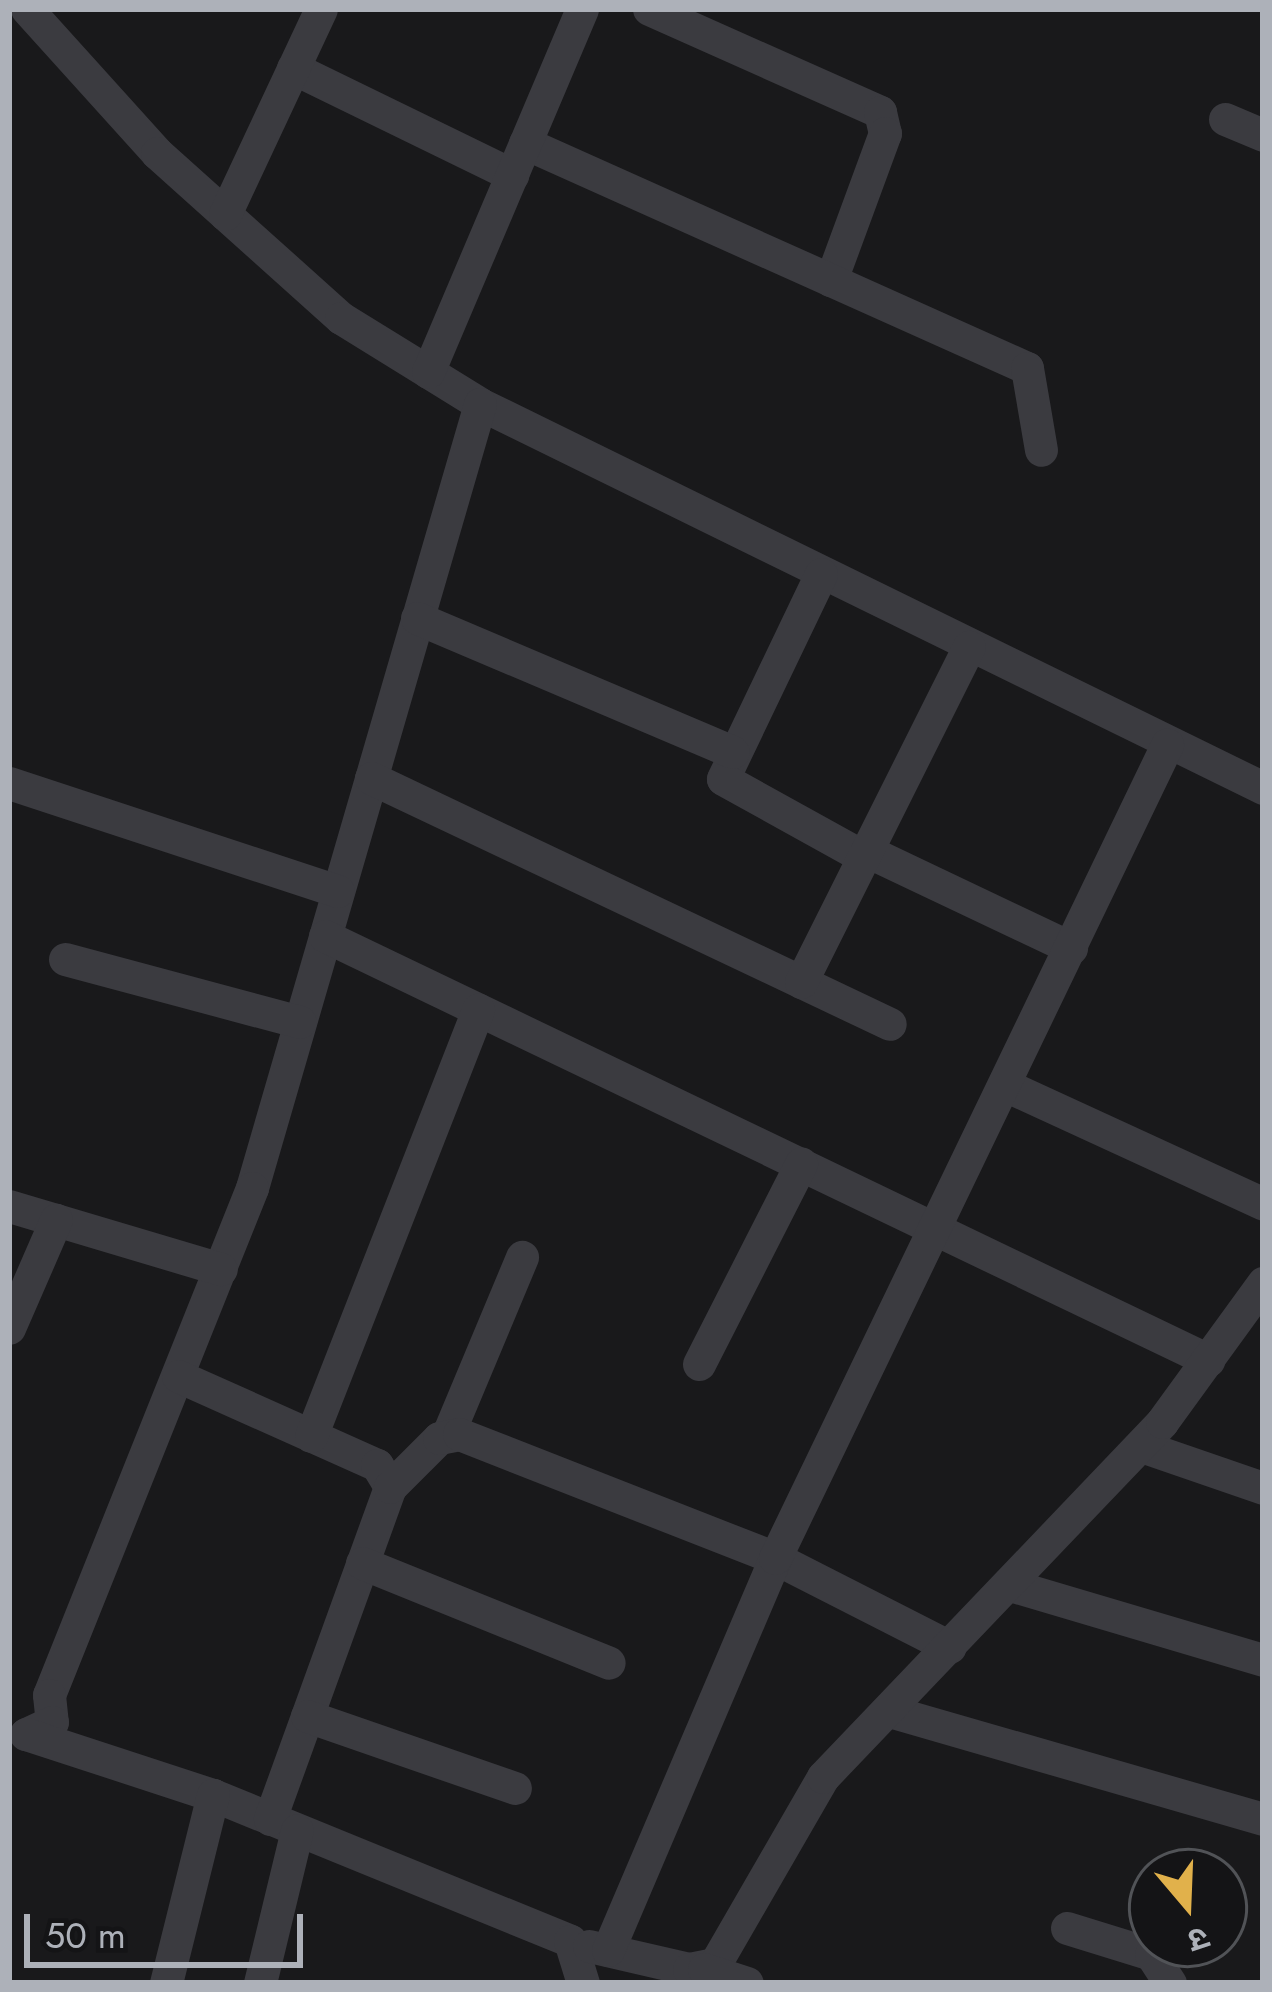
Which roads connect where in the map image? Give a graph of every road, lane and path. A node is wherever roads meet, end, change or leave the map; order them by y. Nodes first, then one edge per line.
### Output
1 (27, 9) edge
2 (321, 9) edge
3 (582, 9) edge
4 (649, 9) edge
5 (293, 68) junction
6 (1225, 119) dead end
7 (1263, 135) edge
8 (525, 143) junction
9 (512, 175) junction
10 (225, 214) junction
11 (831, 280) junction
12 (428, 372) junction
13 (480, 404) junction
14 (1041, 450) dead end
15 (821, 574) junction
16 (417, 618) junction
17 (969, 647) junction
18 (1167, 745) junction
19 (733, 752) junction
20 (371, 778) junction
21 (9, 783) edge
22 (1263, 788) edge
23 (865, 854) junction
24 (338, 892) junction
25 (325, 936) junction
26 (1071, 948) junction
27 (65, 958) dead end
28 (801, 982) junction
29 (478, 1009) junction
30 (300, 1022) junction
31 (890, 1024) dead end
32 (1007, 1086) junction
33 (801, 1164) junction
34 (1263, 1204) edge
35 (9, 1207) edge
36 (56, 1220) junction
37 (939, 1231) junction
38 (522, 1257) dead end
39 (221, 1269) junction
40 (1262, 1285) edge
41 (9, 1328) edge
42 (1208, 1360) junction
43 (699, 1364) dead end
44 (178, 1376) junction
45 (448, 1434) junction
46 (311, 1436) junction
47 (1141, 1446) junction
48 (390, 1487) junction
49 (1263, 1488) edge
50 (775, 1558) junction
51 (362, 1563) junction
52 (1010, 1586) junction
53 (950, 1647) junction
54 (1263, 1660) edge
55 (609, 1663) dead end
56 (889, 1711) junction
57 (307, 1716) junction
58 (18, 1733) edge
59 (515, 1788) dead end
60 (213, 1795) junction
61 (1263, 1819) edge
62 (284, 1825) junction
63 (1067, 1928) dead end
64 (570, 1942) junction
65 (608, 1950) junction
66 (704, 1970) junction
67 (166, 1983) edge
68 (260, 1983) edge
69 (583, 1983) edge
70 (747, 1983) edge
71 (1170, 1983) edge

1 - 10 street
2 - 5 street
3 - 8 street
4 - 11 street
5 - 9 street
5 - 10 street
6 - 7 street
8 - 9 street
8 - 11 street
9 - 12 street
10 - 12 street
11 - 14 street
12 - 13 street
13 - 15 street
13 - 16 street
15 - 17 street
15 - 19 street
16 - 19 street
16 - 20 street
17 - 18 street
17 - 23 street
18 - 22 street
18 - 26 street
19 - 23 street
20 - 24 street
20 - 28 street
21 - 24 street
23 - 26 street
23 - 28 street
24 - 25 street
25 - 29 street
25 - 30 street
26 - 32 street
27 - 30 street
28 - 31 street
29 - 33 street
29 - 46 street
30 - 39 street
32 - 34 street
32 - 37 street
33 - 37 street
33 - 43 street
35 - 36 street
36 - 39 street
36 - 41 street
37 - 42 street
37 - 50 street
38 - 45 street
39 - 44 street
40 - 42 street
42 - 47 street
44 - 46 street
44 - 58 street
45 - 48 street
45 - 50 street
46 - 48 street
47 - 49 street
47 - 52 street
48 - 51 street
50 - 53 street
50 - 65 street
51 - 55 street
51 - 57 street
52 - 53 street
52 - 54 street
53 - 56 street
56 - 61 street
56 - 66 street
57 - 59 street
57 - 62 street
58 - 60 street
60 - 62 street
60 - 67 street
62 - 64 street
62 - 68 street
63 - 71 street
64 - 65 street
64 - 69 street
65 - 66 street
66 - 70 street

